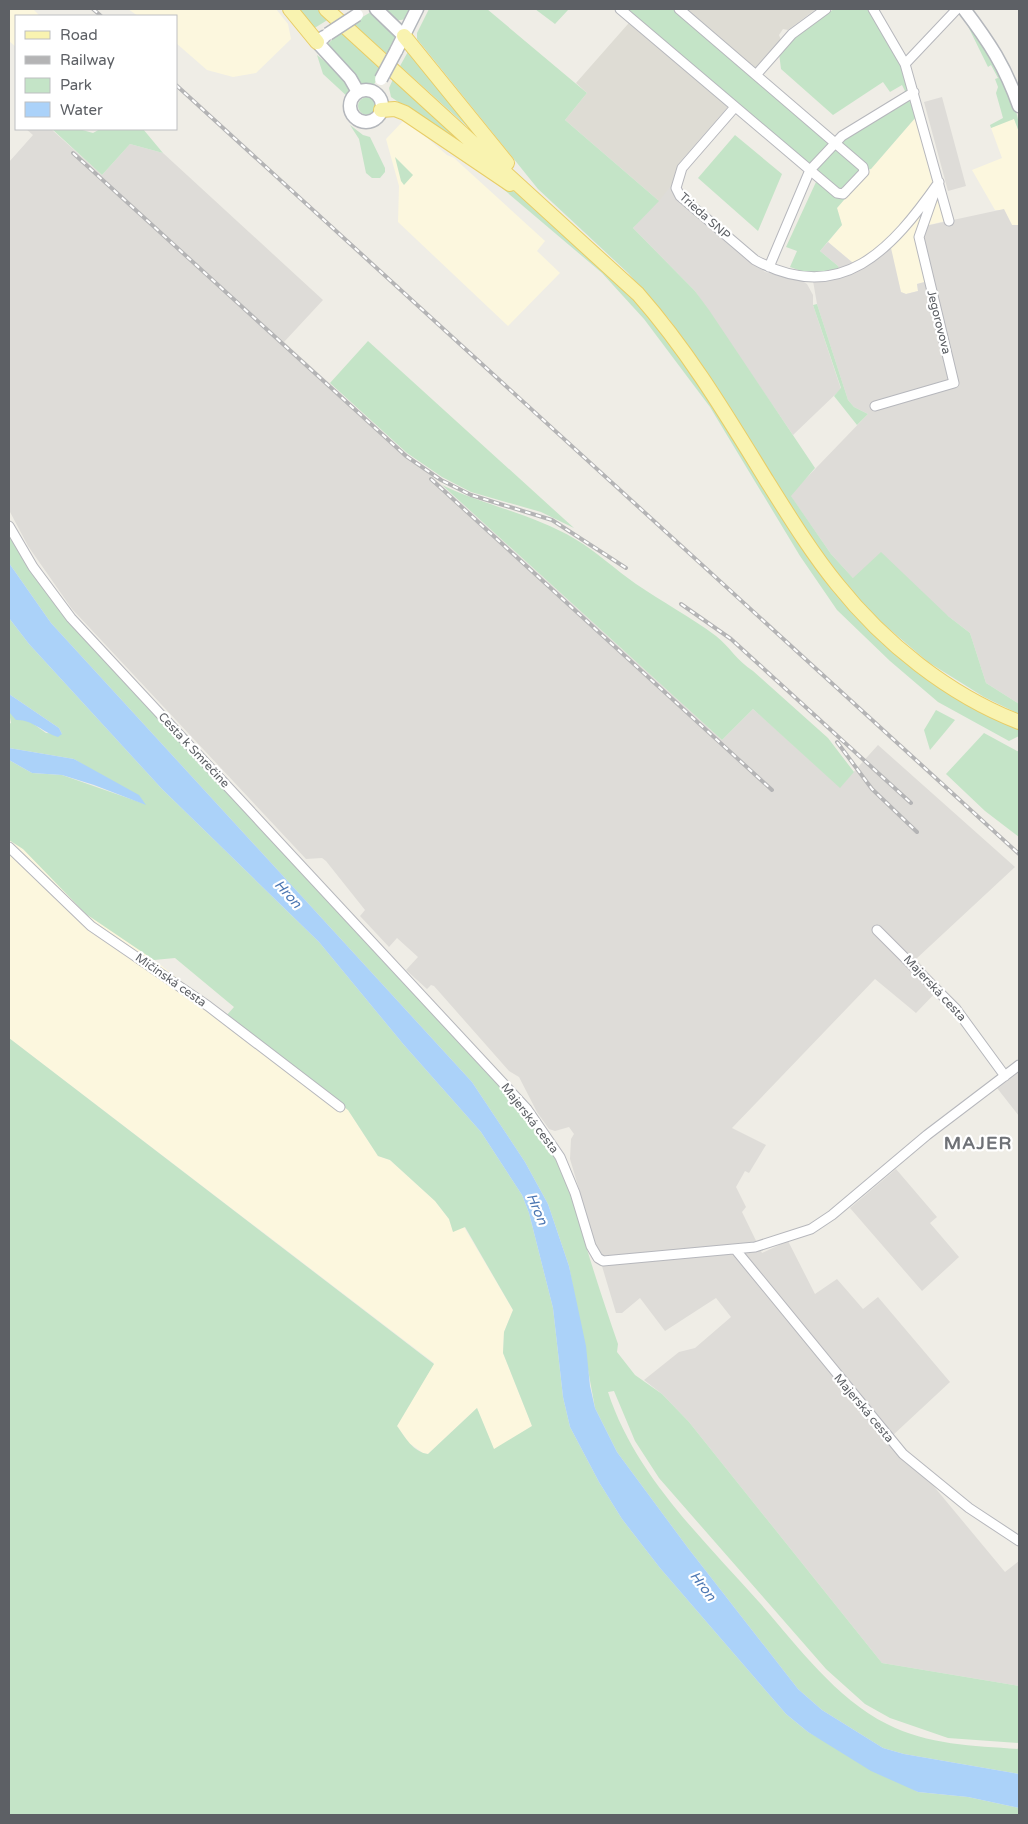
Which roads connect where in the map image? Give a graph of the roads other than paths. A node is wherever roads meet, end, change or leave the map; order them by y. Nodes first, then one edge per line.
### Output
1 (290, 9) edge
2 (326, 9) edge
3 (376, 9) edge
4 (417, 9) edge
5 (620, 9) edge
6 (678, 9) edge
7 (826, 9) edge
8 (873, 9) edge
9 (957, 9) edge
10 (964, 9) edge
11 (362, 12) edge
12 (404, 36) junction
13 (323, 38) junction
14 (905, 64) junction
15 (756, 75) junction
16 (358, 92) junction
17 (914, 92) junction
18 (378, 95) junction
19 (1019, 106) edge
20 (735, 107) junction
21 (381, 110) junction
22 (835, 143) junction
23 (810, 170) junction
24 (939, 182) junction
25 (536, 198) junction
26 (949, 221) dead end
27 (769, 267) junction
28 (875, 406) dead end
29 (9, 526) edge
30 (1017, 722) edge
31 (9, 847) edge
32 (877, 930) dead end
33 (393, 964) joint
34 (1019, 1065) edge
35 (1005, 1076) junction
36 (340, 1107) dead end
37 (735, 1249) junction
38 (1019, 1541) edge

1 - 13 main road
2 - 25 main road
3 - 12 street
4 - 12 street
5 - 20 street
6 - 15 street
7 - 15 street
8 - 14 street
9 - 14 street
10 - 19 street
11 - 13 street, bridge
12 - 18 street, bridge
12 - 25 main road
13 - 16 street
14 - 17 street
15 - 22 street
16 - 18 street
16 - 21 street
17 - 22 street
17 - 24 street
18 - 21 street
20 - 23 street
20 - 27 street, Trieda SNP
21 - 25 main road
22 - 23 street
22 - 23 street
23 - 27 street
24 - 26 street
24 - 27 street, Trieda SNP
24 - 28 street, Jegorovova
25 - 30 main road
29 - 33 street, Cesta k Smrečine
31 - 36 street, Mičinská cesta
32 - 35 street, Majerská cesta
33 - 37 street, Majerská cesta
34 - 35 street, Majerská cesta
35 - 37 street, Majerská cesta
37 - 38 street, Majerská cesta

